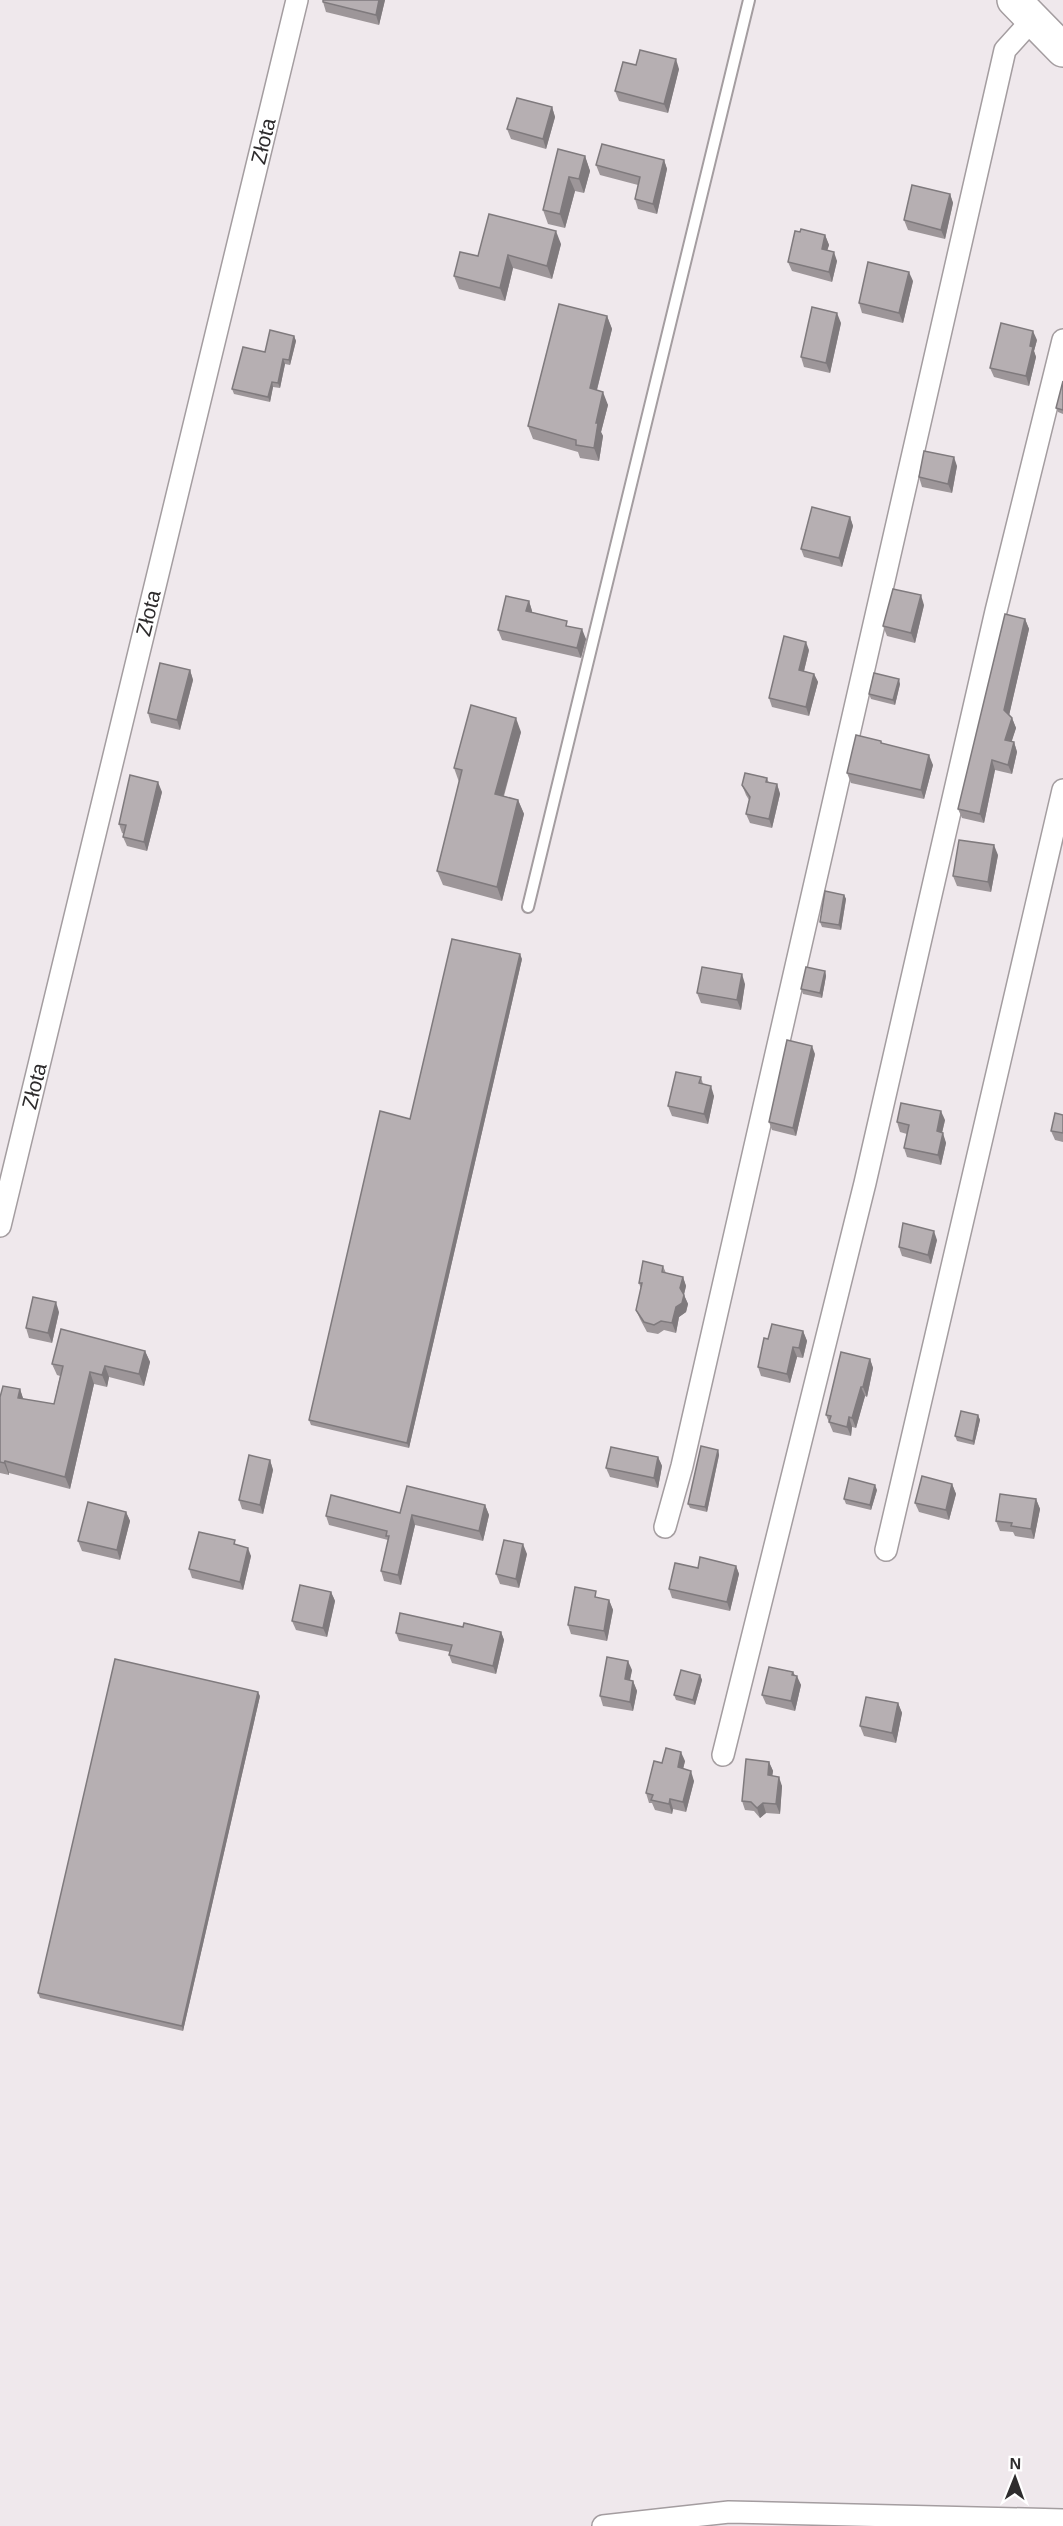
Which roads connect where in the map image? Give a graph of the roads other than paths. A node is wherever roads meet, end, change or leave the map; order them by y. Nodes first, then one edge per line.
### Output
1 (297, 0) edge
2 (749, 0) edge
3 (1024, 10) edge
4 (1063, 50) edge
5 (1063, 340) edge
6 (1063, 790) edge
7 (528, 908) dead end
8 (0, 1226) edge
9 (665, 1527) dead end
10 (886, 1550) dead end
11 (723, 1755) dead end
12 (1063, 2520) edge
13 (603, 2526) edge

1 - 8 street, Złota
2 - 7 lane
3 - 4 main road
3 - 9 street
5 - 11 street
6 - 10 street
12 - 13 street

